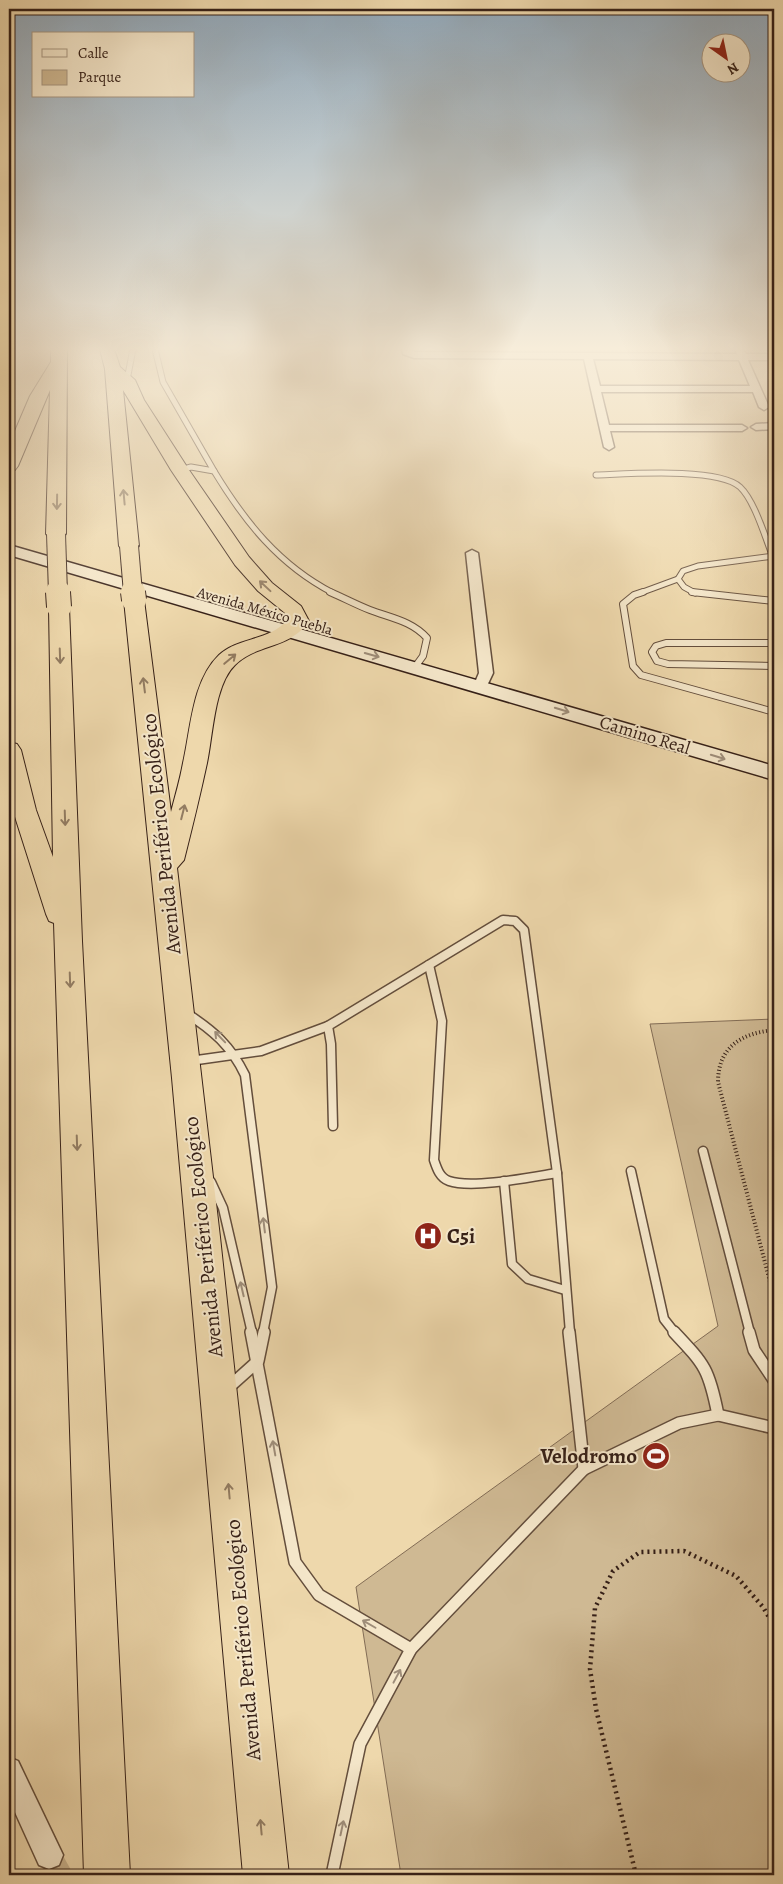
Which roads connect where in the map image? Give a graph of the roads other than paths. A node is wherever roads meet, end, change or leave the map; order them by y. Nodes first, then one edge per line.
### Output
1 (21, 437) edge
2 (58, 437) edge
3 (123, 437) edge
4 (159, 437) edge
5 (195, 437) edge
6 (607, 437) edge
7 (609, 447) dead end
8 (9, 466) edge
9 (180, 470) junction
10 (214, 471) junction
11 (596, 475) dead end
12 (9, 538) edge
13 (9, 550) edge
14 (472, 554) dead end
15 (774, 558) edge
16 (678, 579) junction
17 (774, 601) edge
18 (295, 626) junction
19 (774, 643) edge
20 (419, 661) junction
21 (774, 666) edge
22 (483, 680) junction
23 (519, 690) junction
24 (774, 712) edge
25 (9, 750) edge
26 (774, 759) edge
27 (774, 773) edge
28 (167, 876) junction
29 (68, 941) junction
30 (429, 964) junction
31 (178, 1008) junction
32 (328, 1026) junction
33 (236, 1055) junction
34 (184, 1061) junction
35 (333, 1126) dead end
36 (193, 1144) junction
37 (703, 1151) dead end
38 (631, 1170) dead end
39 (557, 1173) junction
40 (504, 1181) junction
41 (565, 1290) junction
42 (258, 1361) junction
43 (774, 1380) edge
44 (220, 1395) junction
45 (718, 1415) junction
46 (774, 1428) edge
47 (584, 1469) junction
48 (411, 1649) junction
49 (9, 1770) edge
50 (49, 1855) tunnel mouth
51 (107, 1875) edge
52 (266, 1875) edge
53 (332, 1875) edge

1 - 8 highway
2 -> 29 highway, bridge
28 -> 3 highway, Avenida Periférico Ecológico, bridge
4 - 9 highway
5 - 10 lane
6 - 7 street
9 - 10 lane
18 -> 9 highway
10 - 20 lane
11 - 15 lane
12 - 18 street, Avenida México Puebla
13 - 18 street, Avenida México Puebla
14 - 22 street
15 - 16 lane
16 - 17 lane
16 - 24 lane
18 - 20 street, Avenida México Puebla
28 -> 18 highway
19 - 21 lane
20 - 22 street, Avenida México Puebla
22 - 23 street, Avenida México Puebla
23 - 26 street, Camino Real
23 -> 27 street, Camino Real
25 - 29 highway
28 - 31 highway, Avenida Periférico Ecológico
29 -> 51 highway
30 - 32 lane
30 - 39 lane
30 - 40 lane
33 -> 31 lane
31 - 34 highway, Avenida Periférico Ecológico
32 - 33 lane
32 - 35 lane
33 - 34 lane
42 -> 33 lane
34 - 36 highway, Avenida Periférico Ecológico
42 -> 36 lane
36 - 44 highway, Avenida Periférico Ecológico
37 - 43 lane
38 - 45 lane
39 - 40 lane
39 - 41 lane
40 - 41 lane
41 - 47 lane
42 - 44 lane
48 -> 42 lane
52 -> 44 highway, Avenida Periférico Ecológico
45 - 46 lane
45 - 47 lane
47 - 48 lane
53 -> 48 lane
49 - 50 street

